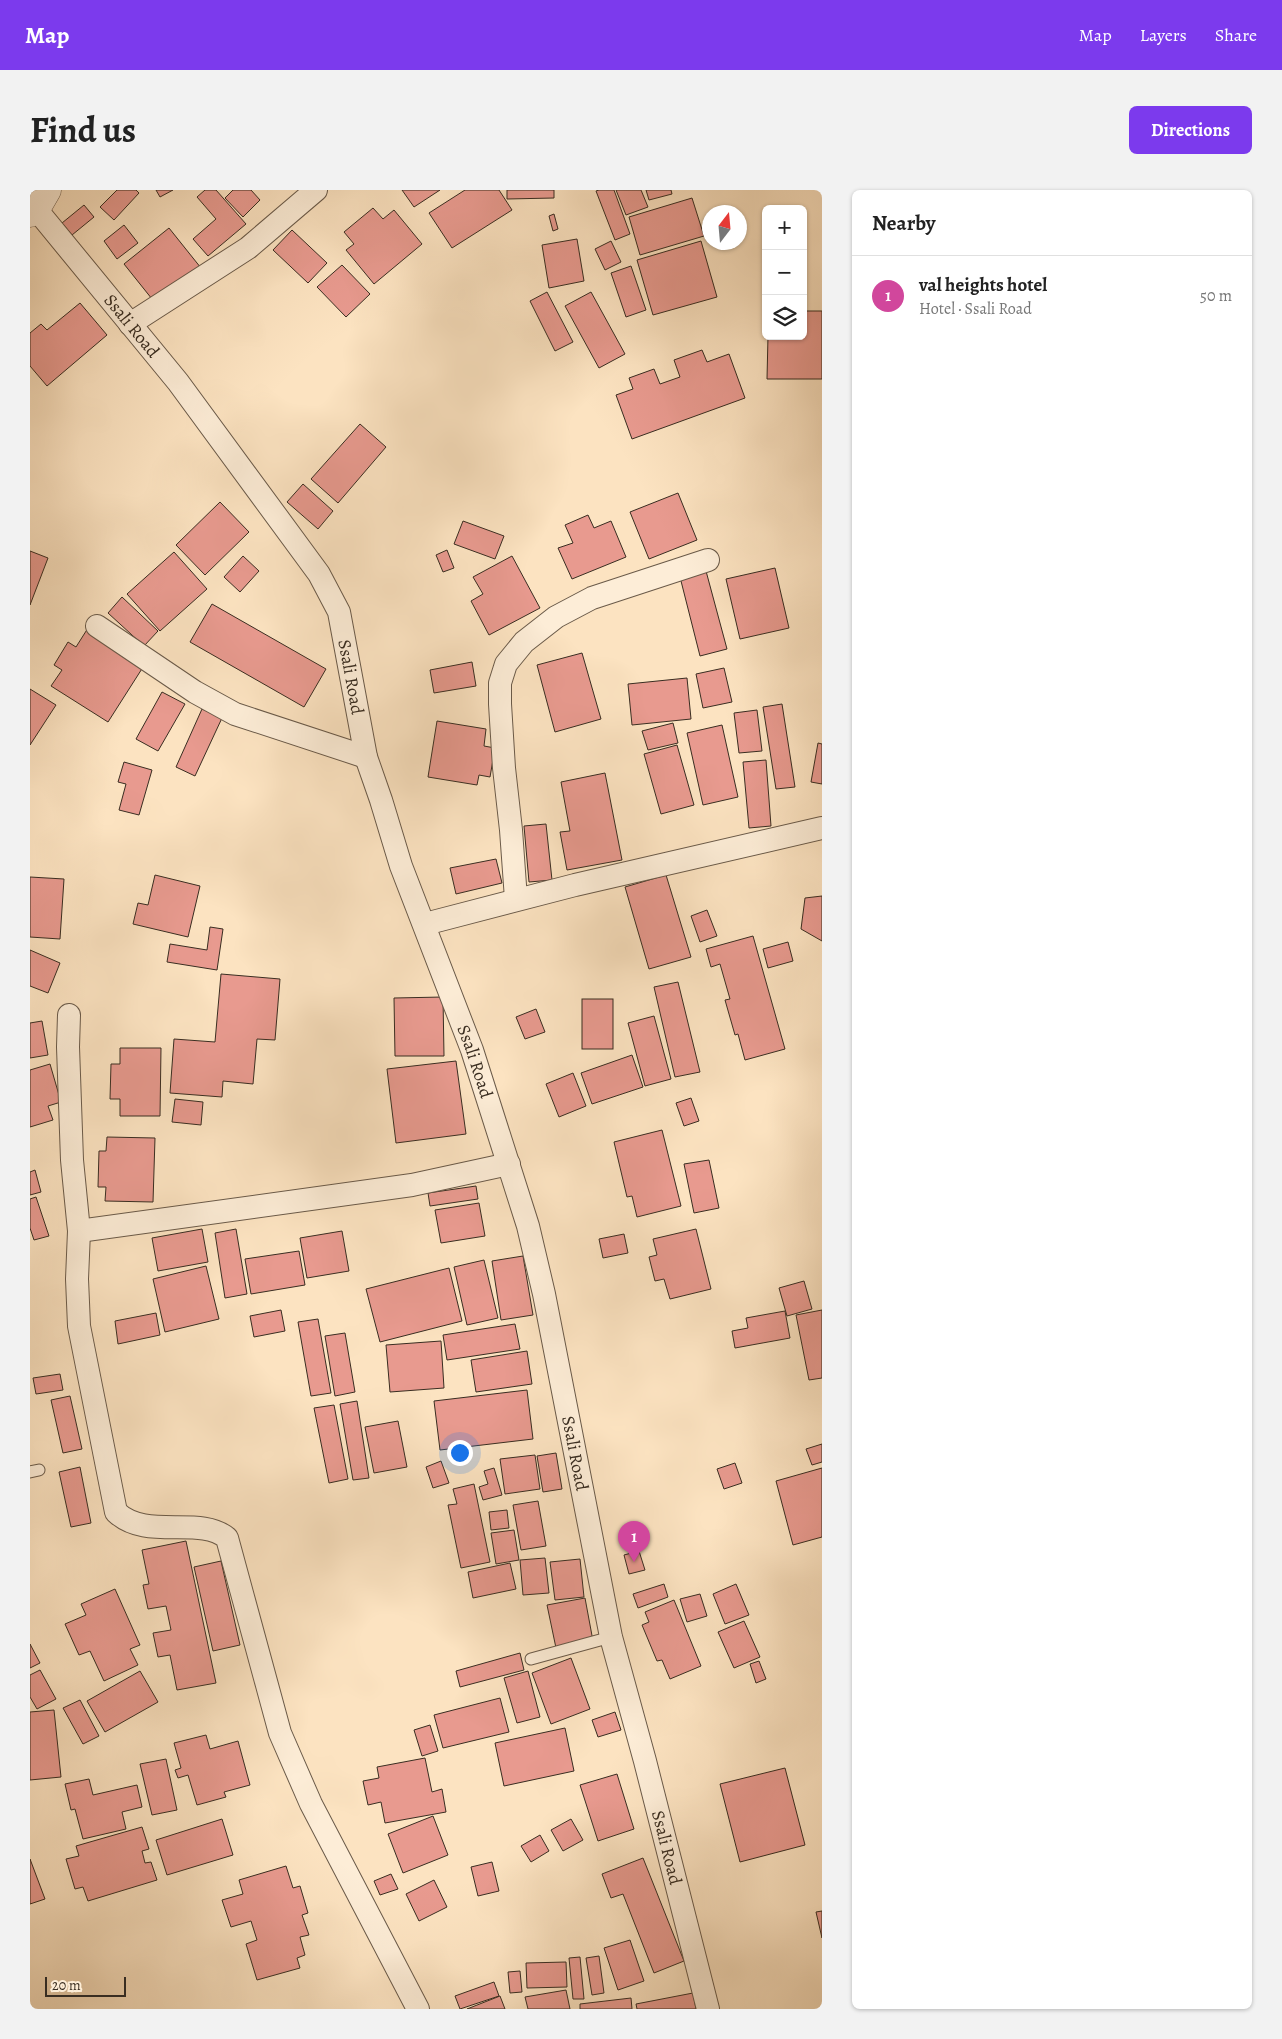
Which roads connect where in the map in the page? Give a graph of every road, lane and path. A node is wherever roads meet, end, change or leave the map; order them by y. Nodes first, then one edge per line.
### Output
1 (316, 190) edge
2 (38, 204) edge
3 (130, 324) junction
4 (708, 560) dead end
5 (97, 626) dead end
6 (366, 757) junction
7 (822, 828) edge
8 (516, 899) junction
9 (425, 924) junction
10 (69, 1015) dead end
11 (509, 1164) junction
12 (79, 1231) junction
13 (611, 1637) junction
14 (531, 1658) dead end
15 (418, 2009) edge
16 (708, 2009) edge

1 - 3 street
2 - 3 street, Ssali Road
3 - 6 street, Ssali Road
4 - 8 street
5 - 6 street
6 - 9 street, Ssali Road
7 - 8 street
8 - 9 street
9 - 11 street, Ssali Road
10 - 12 street
11 - 12 street
11 - 13 street, Ssali Road
12 - 15 street
13 - 14 lane
13 - 16 street, Ssali Road

